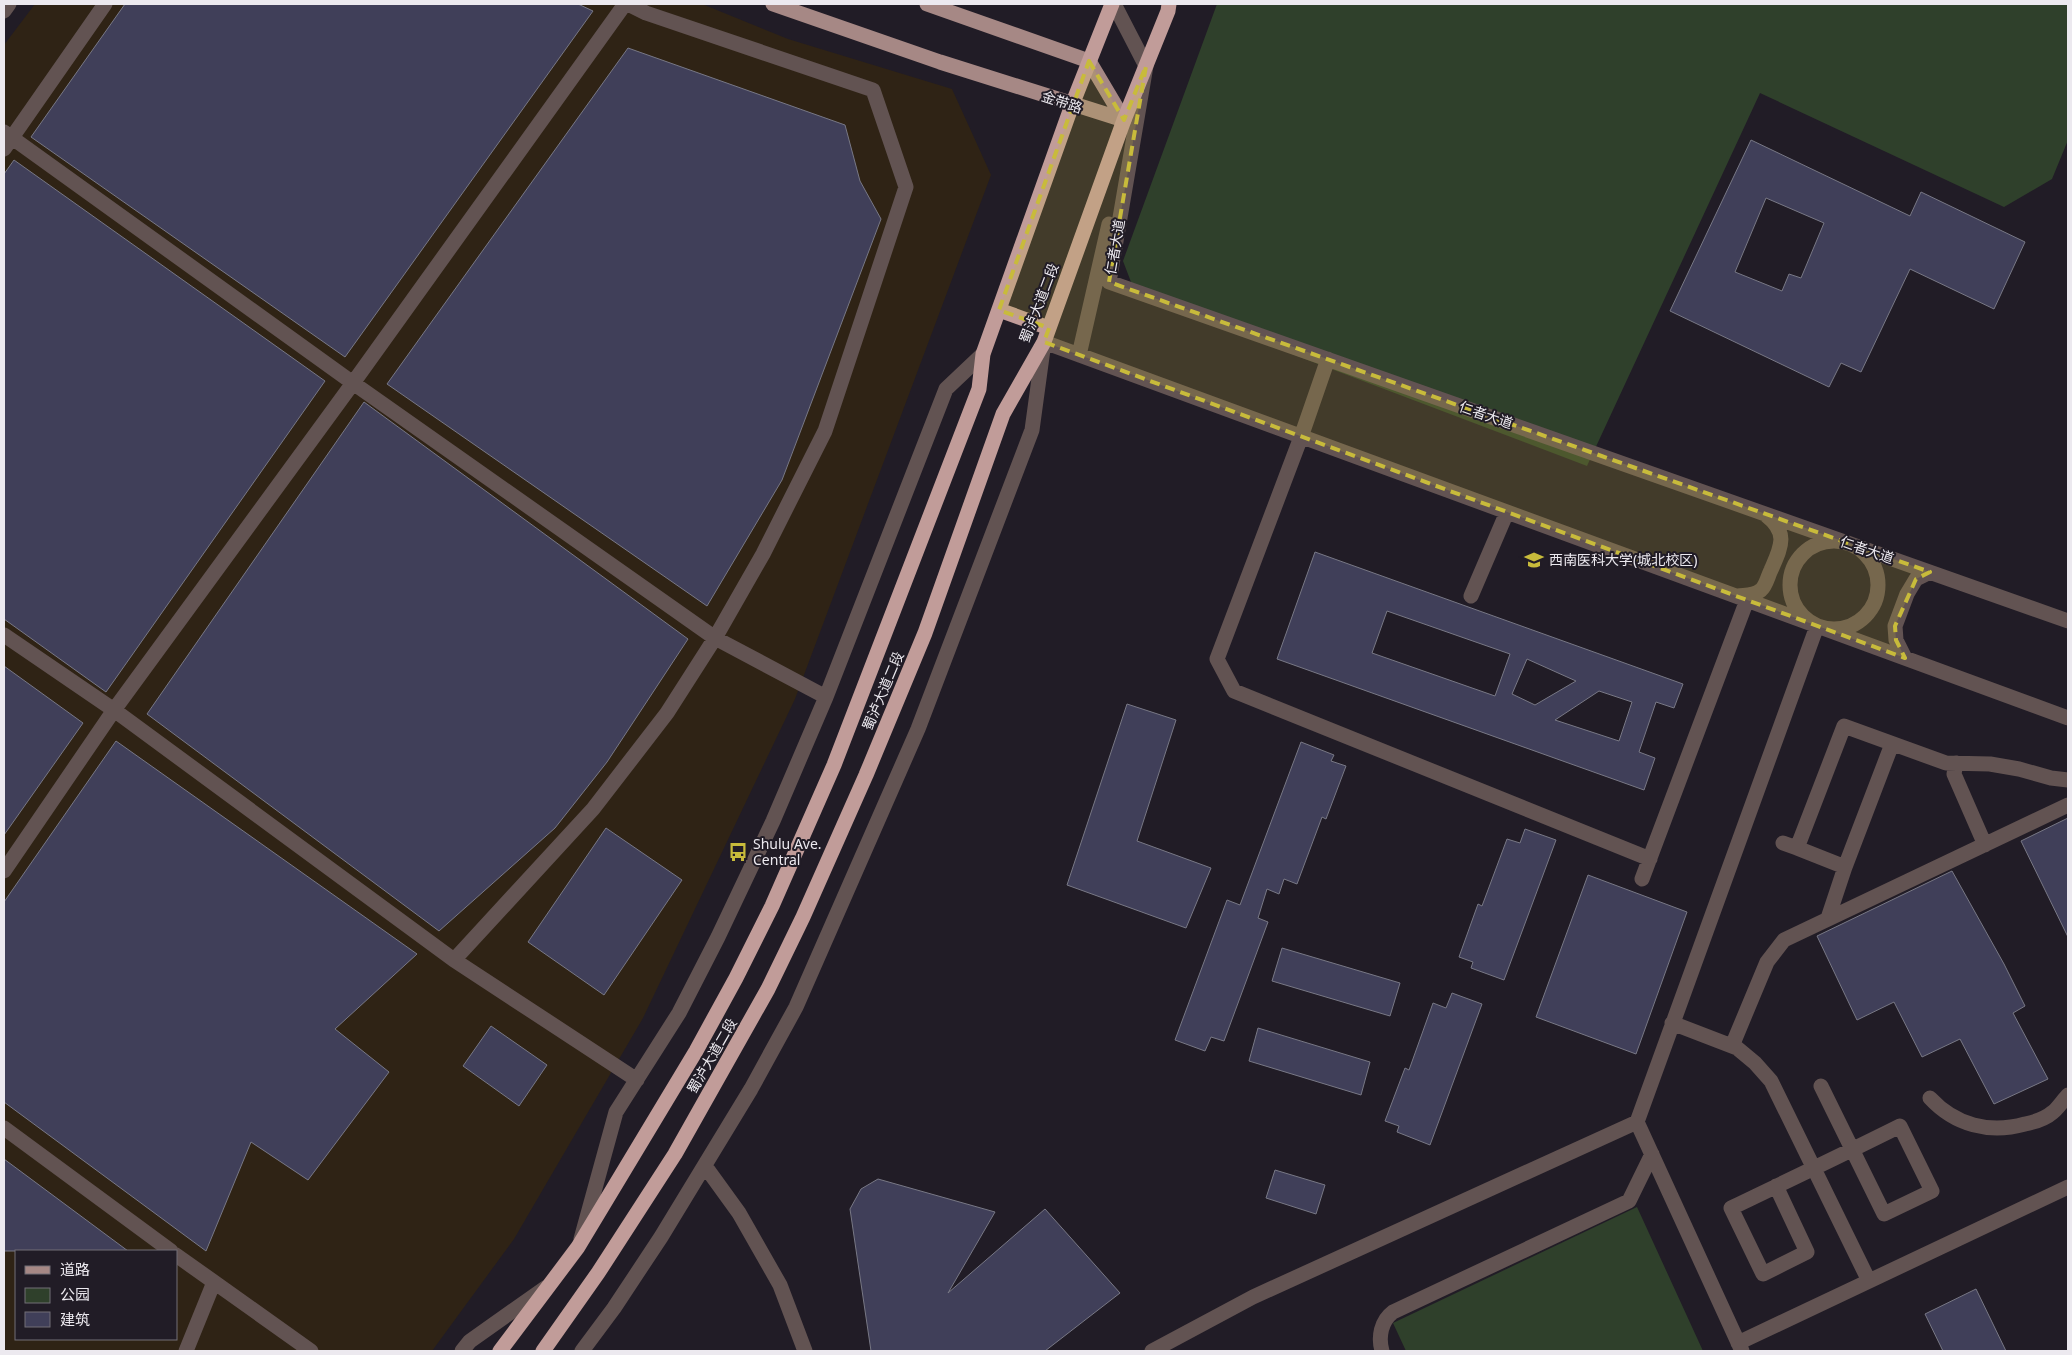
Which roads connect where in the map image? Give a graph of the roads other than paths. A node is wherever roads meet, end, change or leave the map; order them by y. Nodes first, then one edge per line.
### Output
1 (9, 4) edge
2 (105, 4) edge
3 (626, 4) edge
4 (773, 4) edge
5 (927, 4) edge
6 (1113, 4) edge
7 (1170, 6) edge
8 (4, 12) edge
9 (1089, 61) junction
10 (1146, 66) junction
11 (1072, 105) junction
12 (1124, 120) junction
13 (6, 140) edge
14 (999, 310) junction
15 (1046, 335) junction
16 (983, 354) junction
17 (1079, 355) junction
18 (1328, 359) junction
19 (353, 383) junction
20 (1301, 437) junction
21 (1507, 512) junction
22 (1763, 513) junction
23 (1853, 545) junction
24 (1930, 572) junction
25 (1471, 596) dead end
26 (1742, 598) junction
27 (2068, 621) edge
28 (1818, 626) junction
29 (4, 635) edge
30 (715, 638) junction
31 (1905, 658) junction
32 (826, 697) junction
33 (114, 710) junction
34 (2068, 718) edge
35 (1892, 744) junction
36 (1956, 763) junction
37 (2068, 780) edge
38 (2068, 805) edge
39 (1783, 843) dead end
40 (1984, 845) junction
41 (1797, 848) junction
42 (1650, 858) junction
43 (1845, 867) junction
44 (4, 871) edge
45 (1642, 878) dead end
46 (1828, 918) junction
47 (454, 960) junction
48 (1672, 1023) junction
49 (1732, 1046) junction
50 (636, 1080) junction
51 (1821, 1086) dead end
52 (2068, 1095) edge
53 (1930, 1098) dead end
54 (1637, 1122) junction
55 (4, 1128) edge
56 (1850, 1150) junction
57 (1652, 1154) junction
58 (705, 1166) junction
59 (1814, 1168) junction
60 (1776, 1186) junction
61 (2068, 1187) edge
62 (578, 1247) junction
63 (170, 1250) edge
64 (178, 1256) edge
65 (1869, 1281) junction
66 (214, 1282) junction
67 (552, 1283) junction
68 (1740, 1347) edge
69 (186, 1351) edge
70 (310, 1351) edge
71 (462, 1351) edge
72 (500, 1351) edge
73 (543, 1351) edge
74 (582, 1351) edge
75 (805, 1351) edge
76 (1152, 1351) edge
77 (1382, 1351) edge

1 - 8 street
2 - 13 street
3 - 19 street
3 - 30 street
4 - 11 main road, 金带路
5 - 9 main road
6 - 9 highway, 蜀泸大道二段
6 - 10 street
7 - 10 highway, 蜀泸大道二段
9 - 11 highway, 蜀泸大道二段
9 - 12 main road
10 - 12 highway, 蜀泸大道二段
10 - 17 street, 仁者大道
10 - 18 street, 仁者大道
11 - 12 main road, 金带路
11 - 14 highway, 蜀泸大道二段
12 - 15 highway, 蜀泸大道二段
13 - 19 street
14 - 15 highway
14 - 16 highway, 蜀泸大道二段
15 - 17 street
15 - 58 street
15 - 73 highway, 蜀泸大道二段
16 - 32 street
16 - 62 highway, 蜀泸大道二段
17 - 20 street
18 - 20 street
18 - 22 street, 仁者大道
19 - 30 street
19 - 33 street
20 - 21 street
20 - 42 street
21 - 25 street
21 - 26 street
22 - 23 street, 仁者大道
22 - 26 street
23 - 24 street, 仁者大道
23 - 28 street
23 - 28 street
24 - 27 street, 仁者大道
24 - 31 street
26 - 28 street
26 - 42 street
28 - 31 street
28 - 48 street
29 - 33 street
30 - 32 street
30 - 47 street
31 - 34 street
32 - 50 street
33 - 44 street
33 - 47 street
35 - 36 street
35 - 41 street
35 - 43 street
36 - 37 street
36 - 40 street
38 - 40 street
39 - 41 street
40 - 46 street
41 - 43 street
42 - 45 street
43 - 46 street
46 - 49 street
47 - 50 street
48 - 49 street
48 - 54 street
49 - 59 street
50 - 62 street
51 - 56 street
52 - 53 street
54 - 57 street
54 - 76 street
55 - 63 street
56 - 56 street
56 - 59 street
57 - 68 street
57 - 77 street
58 - 74 street
58 - 75 street
59 - 60 street
59 - 65 street
60 - 60 street
61 - 65 street
62 - 67 highway, 蜀泸大道二段
64 - 66 street
65 - 68 street
66 - 69 street
66 - 70 street
67 - 71 street
67 - 72 highway, 蜀泸大道二段

